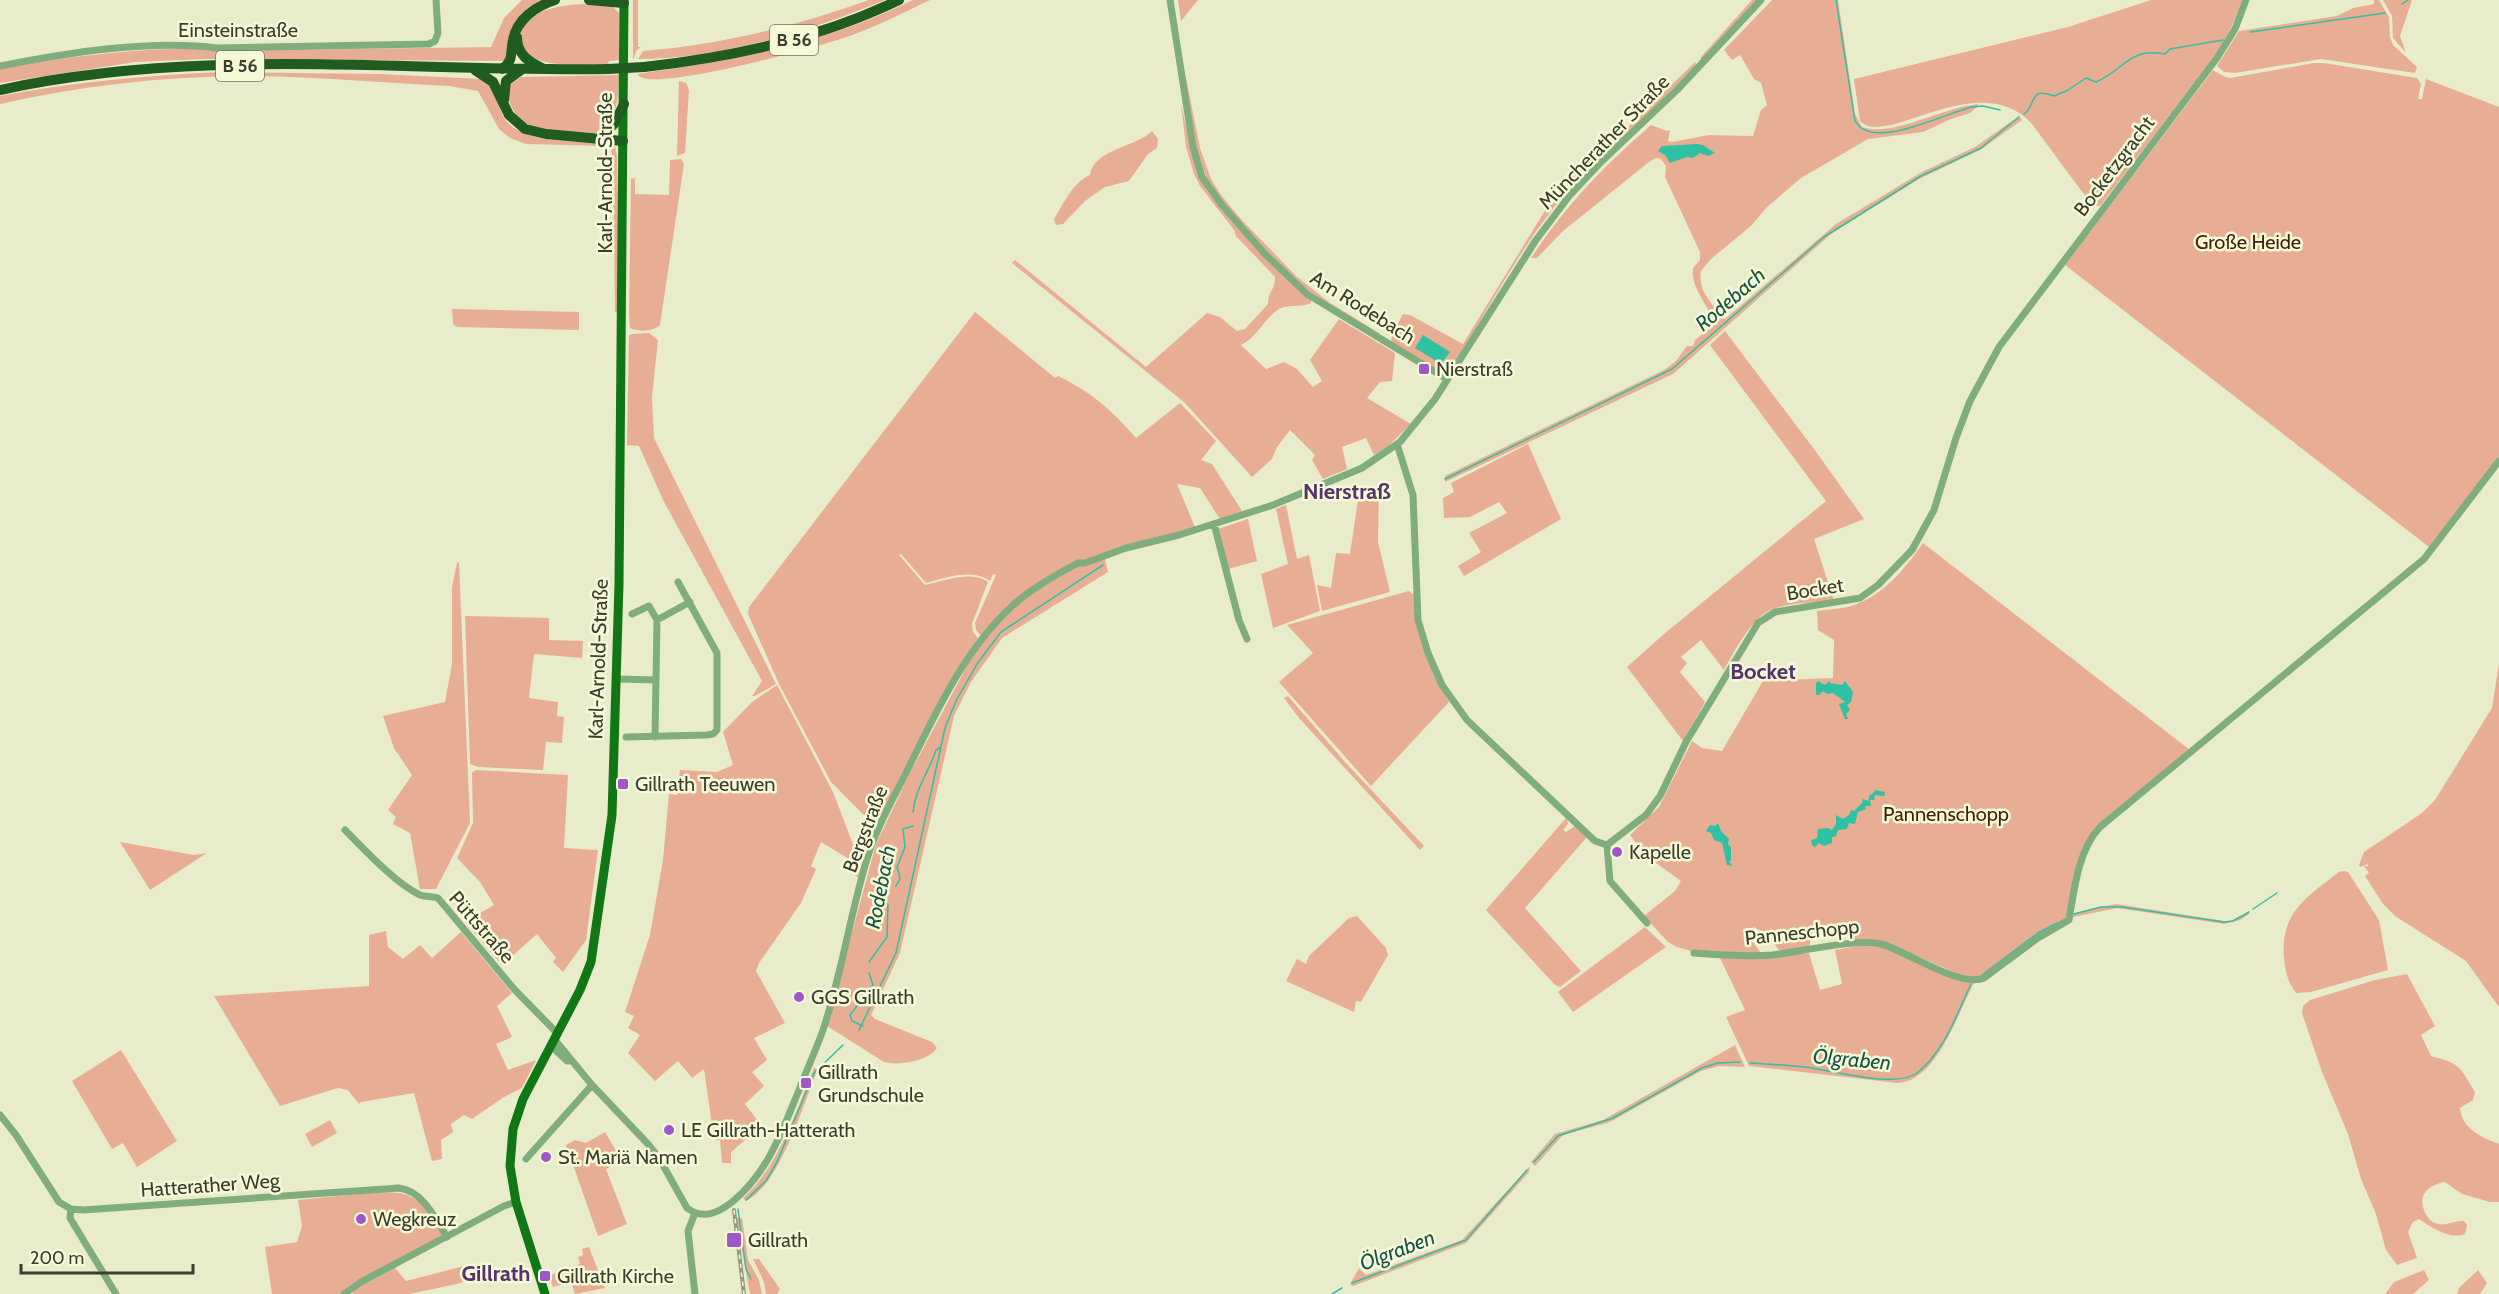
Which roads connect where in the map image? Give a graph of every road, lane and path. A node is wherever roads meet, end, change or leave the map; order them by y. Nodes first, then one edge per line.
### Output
1 (436, 0) edge
2 (555, 0) edge
3 (590, 0) edge
4 (899, 0) edge
5 (1170, 0) edge
6 (1761, 0) edge
7 (2246, 0) edge
8 (623, 1) edge
9 (518, 28) junction
10 (0, 66) edge
11 (471, 69) junction
12 (502, 69) junction
13 (545, 69) junction
14 (521, 70) junction
15 (0, 90) edge
16 (624, 104) junction
17 (504, 106) junction
18 (604, 134) junction
19 (587, 137) junction
20 (623, 141) junction
21 (1999, 347) joint
22 (1447, 379) junction
23 (1397, 444) junction
24 (2499, 461) edge
25 (1214, 524) junction
26 (678, 582) dead end
27 (690, 602) junction
28 (633, 614) dead end
29 (657, 620) junction
30 (1247, 639) dead end
31 (617, 678) junction
32 (656, 680) junction
33 (655, 736) junction
34 (626, 737) dead end
35 (345, 830) dead end
36 (1607, 845) junction
37 (1647, 923) dead end
38 (1694, 953) dead end
39 (554, 1040) junction
40 (592, 1085) junction
41 (0, 1115) edge
42 (526, 1159) dead end
43 (516, 1202) junction
44 (71, 1209) junction
45 (695, 1213) junction
46 (447, 1237) junction
47 (116, 1294) edge
48 (344, 1294) edge
49 (545, 1294) edge
50 (695, 1294) edge

1 - 10 street, Einsteinstraße
2 - 9 highway
3 - 8 highway
4 - 13 highway, B 56, bridge
5 - 22 street, Am Rodebach
6 - 22 street, Müncherather Straße
7 - 21 street, Bocketzgracht
8 - 16 main road, Karl-Arnold-Straße
9 - 12 highway
9 - 13 highway
11 - 12 highway, B 56
11 - 15 highway, B 56
11 - 17 highway
12 - 14 highway, B 56
13 - 14 highway, B 56
14 - 17 highway
16 - 18 highway
16 - 20 main road, Karl-Arnold-Straße
17 - 19 highway
18 - 19 highway
18 - 20 highway
19 - 20 highway
20 - 31 main road, Karl-Arnold-Straße
21 - 36 street, Bocket
22 - 23 street
23 - 25 street
23 - 36 street
24 - 38 street, Panneschopp
25 - 30 street
25 - 45 street, Bergstraße
26 - 27 street
27 - 29 street
27 - 33 street
28 - 29 street
29 - 32 street
31 - 32 street
31 - 39 main road, Karl-Arnold-Straße
32 - 33 street
33 - 34 street
35 - 39 street, Püttstraße
36 - 37 street
39 - 40 street, Püttstraße
39 - 43 main road, Karl-Arnold-Straße
40 - 42 street
40 - 45 street, Püttstraße
41 - 44 street
43 - 46 street
43 - 49 main road, Karl-Arnold-Straße
44 - 46 street, Hatterather Weg
44 - 47 street
45 - 50 street
46 - 48 street

